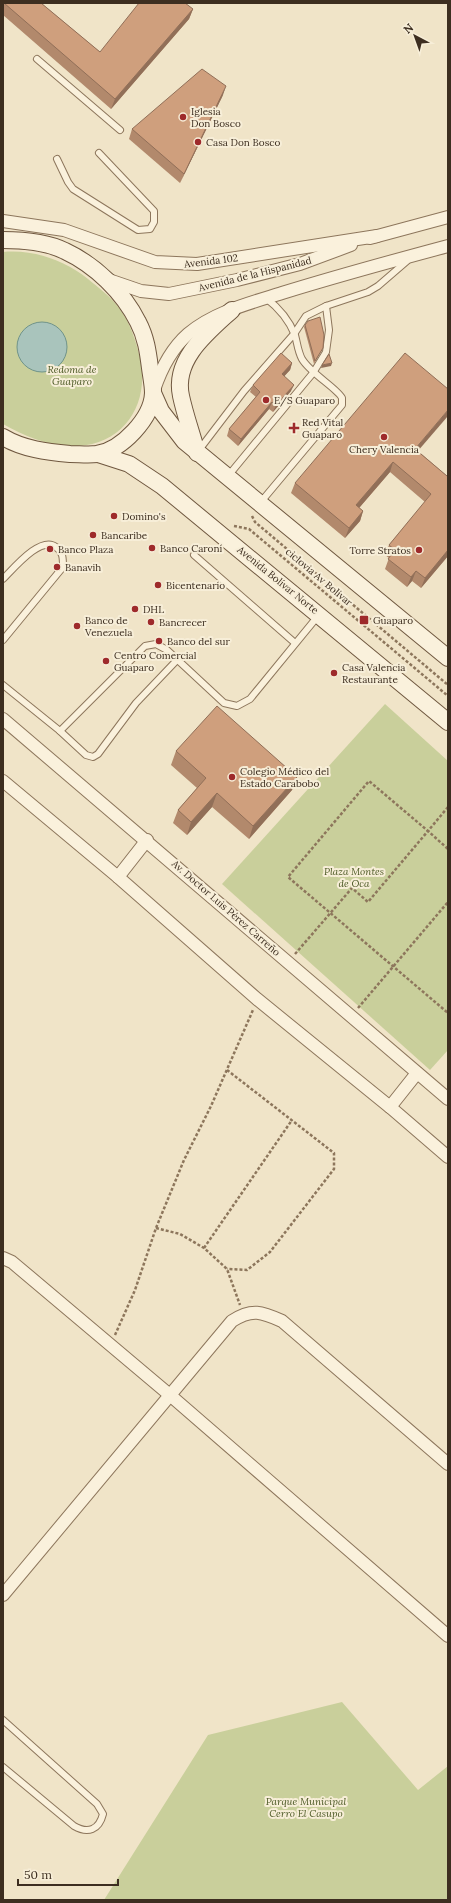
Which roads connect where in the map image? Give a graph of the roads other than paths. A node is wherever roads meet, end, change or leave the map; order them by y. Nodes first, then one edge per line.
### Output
1 (37, 59) dead end
2 (120, 130) dead end
3 (99, 153) dead end
4 (57, 159) dead end
5 (448, 217) edge
6 (3, 221) edge
7 (376, 236) junction
8 (3, 240) edge
9 (448, 246) edge
10 (414, 255) junction
11 (106, 279) junction
12 (266, 298) junction
13 (326, 306) junction
14 (232, 310) junction
15 (294, 334) junction
16 (313, 373) junction
17 (153, 393) junction
18 (3, 437) edge
19 (197, 453) junction
20 (98, 454) junction
21 (226, 477) junction
22 (254, 507) junction
23 (194, 555) dead end
24 (3, 579) edge
25 (320, 614) junction
26 (3, 640) edge
27 (295, 643) junction
28 (448, 658) edge
29 (177, 660) junction
30 (3, 685) edge
31 (3, 719) edge
32 (448, 722) edge
33 (60, 731) junction
34 (3, 780) edge
35 (147, 840) junction
36 (118, 877) junction
37 (416, 1073) junction
38 (448, 1099) edge
39 (390, 1107) junction
40 (448, 1157) edge
41 (3, 1258) edge
42 (172, 1396) junction
43 (448, 1464) edge
44 (3, 1595) edge
45 (448, 1636) edge
46 (3, 1720) edge
47 (3, 1767) edge

1 - 2 lane
3 - 4 lane
5 - 7 street, Avenida de la Hispanidad
6 - 7 street, Avenida 102
7 - 11 street, Avenida de la Hispanidad
8 - 11 main road
9 - 10 street
10 - 12 street
10 - 13 lane
11 - 17 main road
12 - 14 street
12 - 15 lane
13 - 15 lane
13 - 16 lane
14 - 17 street
14 - 19 main road
15 - 16 lane
15 - 19 lane
16 - 21 lane
16 - 22 lane
17 - 19 main road
17 - 20 main road
18 - 20 main road
19 - 21 main road
20 - 25 main road, Avenida Bolívar Norte
21 - 22 main road
22 - 28 main road
23 - 27 lane
24 - 26 lane
25 - 27 lane
25 - 32 main road, Avenida Bolívar Norte
27 - 29 lane
29 - 33 lane
29 - 33 lane
30 - 33 lane
31 - 35 street, Av. Doctor Luis Pérez Carreño
34 - 36 street
35 - 36 street
35 - 37 street, Av. Doctor Luis Pérez Carreño
36 - 39 street
37 - 38 street, Av. Doctor Luis Pérez Carreño
37 - 39 street
39 - 40 street
41 - 42 street
42 - 43 street
42 - 44 street
42 - 45 street
46 - 47 lane

